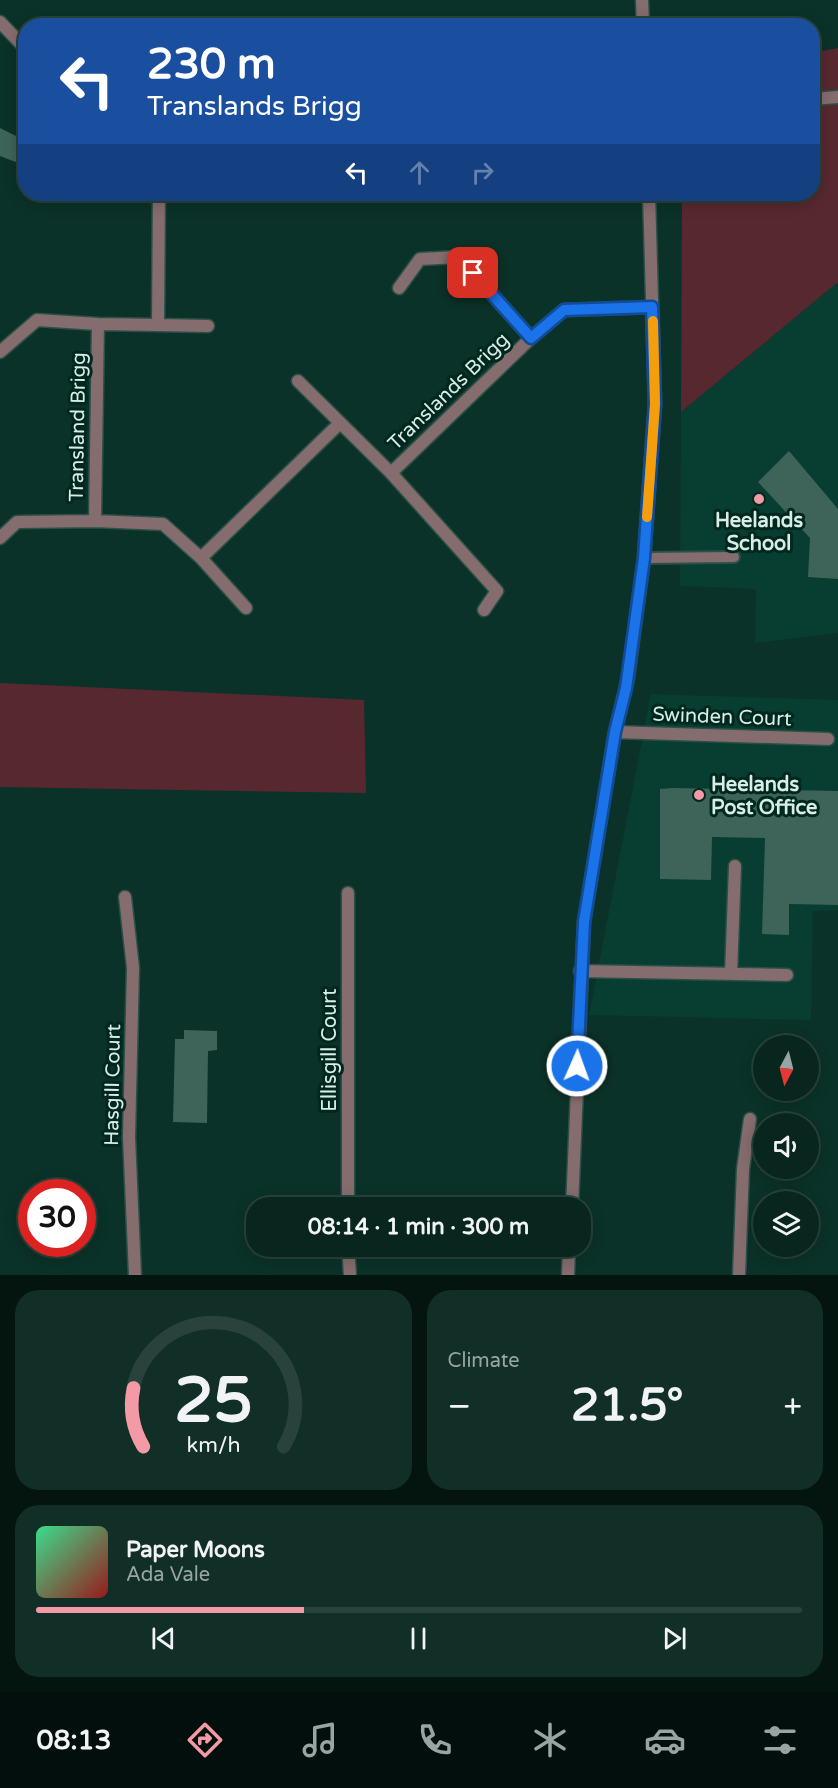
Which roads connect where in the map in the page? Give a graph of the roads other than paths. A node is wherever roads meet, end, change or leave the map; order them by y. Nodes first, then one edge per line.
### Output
1 (642, 0) edge
2 (643, 18) edge
3 (0, 22) edge
4 (18, 41) edge
5 (838, 97) edge
6 (820, 98) edge
7 (159, 201) edge
8 (649, 201) edge
9 (399, 288) dead end
10 (652, 307) junction
11 (98, 324) junction
12 (159, 325) junction
13 (208, 326) dead end
14 (531, 338) junction
15 (0, 352) edge
16 (298, 381) dead end
17 (340, 423) junction
18 (391, 473) junction
19 (95, 520) junction
20 (0, 538) edge
21 (734, 557) dead end
22 (201, 558) junction
23 (644, 558) junction
24 (246, 608) dead end
25 (484, 610) dead end
26 (615, 732) junction
27 (828, 739) dead end
28 (735, 866) dead end
29 (348, 893) dead end
30 (125, 897) dead end
31 (580, 971) junction
32 (731, 974) junction
33 (787, 975) dead end
34 (750, 1119) dead end
35 (348, 1197) edge
36 (572, 1197) edge
37 (349, 1257) edge
38 (569, 1257) edge
39 (135, 1275) edge
40 (350, 1275) edge
41 (568, 1275) edge
42 (739, 1275) edge

1 - 2 street
3 - 4 street
5 - 6 street
7 - 12 street
8 - 10 street
9 - 14 street, Translands Brigg
10 - 14 street, Translands Brigg
10 - 23 street
11 - 12 street
11 - 15 street, Transland Brigg
11 - 19 street, Transland Brigg
12 - 13 street
14 - 18 street, Translands Brigg
16 - 17 street, Translands Brigg
17 - 18 street, Translands Brigg
17 - 22 street
18 - 25 street, Translands Brigg
19 - 20 street
19 - 22 street, Transland Brigg
21 - 23 lane
22 - 24 street, Transland Brigg
23 - 26 street
26 - 27 street, Swinden Court
26 - 31 street
28 - 32 street
29 - 35 street, Ellisgill Court
30 - 39 street, Hasgill Court
31 - 32 street
31 - 36 street
32 - 33 street
34 - 42 street
37 - 40 street
38 - 41 street

